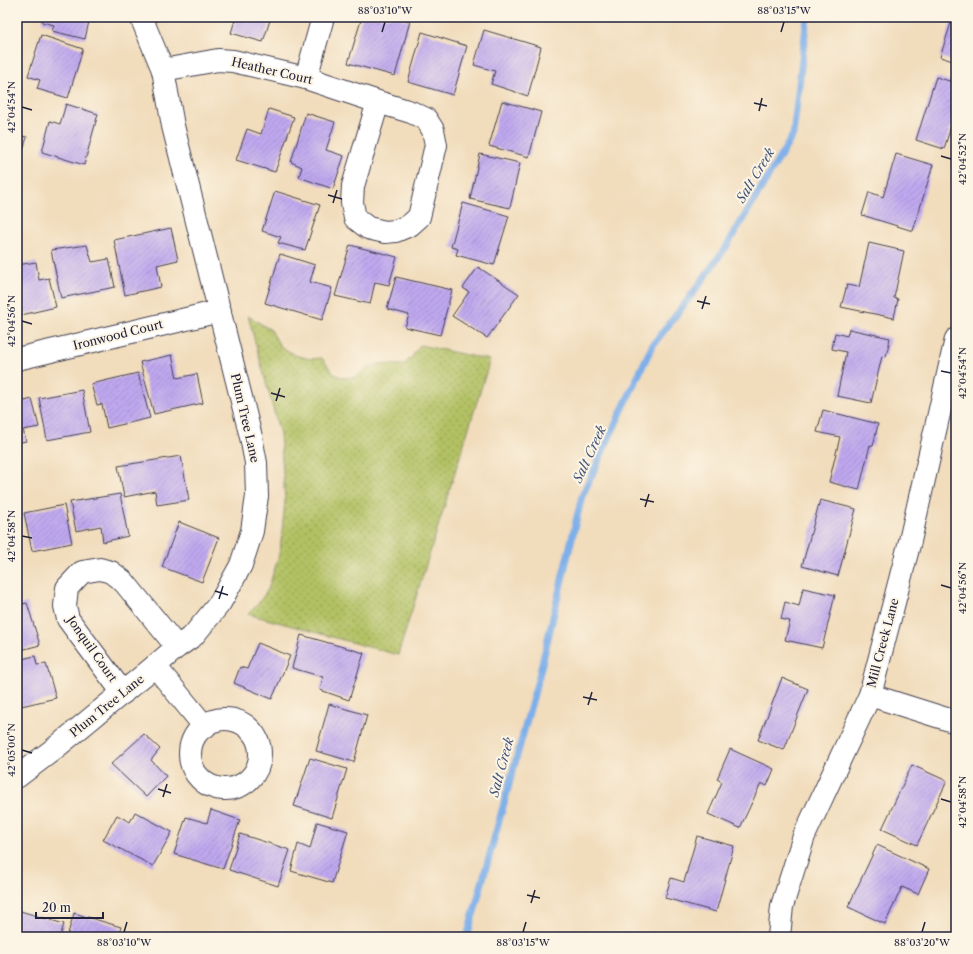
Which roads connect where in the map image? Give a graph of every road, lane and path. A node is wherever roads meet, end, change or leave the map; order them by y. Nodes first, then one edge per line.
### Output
1 (141, 17) edge
2 (323, 17) edge
3 (163, 70) junction
4 (306, 78) junction
5 (378, 102) junction
6 (220, 311) junction
7 (956, 339) edge
8 (17, 360) edge
9 (177, 647) junction
10 (155, 666) junction
11 (123, 693) junction
12 (870, 695) junction
13 (956, 722) edge
14 (205, 726) dead end
15 (17, 777) edge
16 (779, 937) edge

1 - 3 street, Plum Tree Lane
2 - 4 street
3 - 4 street, Heather Court
3 - 6 street, Plum Tree Lane
4 - 5 street, Heather Court
5 - 5 street, Heather Court
6 - 8 street, Ironwood Court
6 - 9 street, Plum Tree Lane
7 - 12 street, Mill Creek Lane
9 - 10 street, Plum Tree Lane
9 - 11 street, Jonquil Court
10 - 11 street, Plum Tree Lane
10 - 14 street
11 - 15 street, Plum Tree Lane
12 - 13 street
12 - 16 street, Mill Creek Lane

